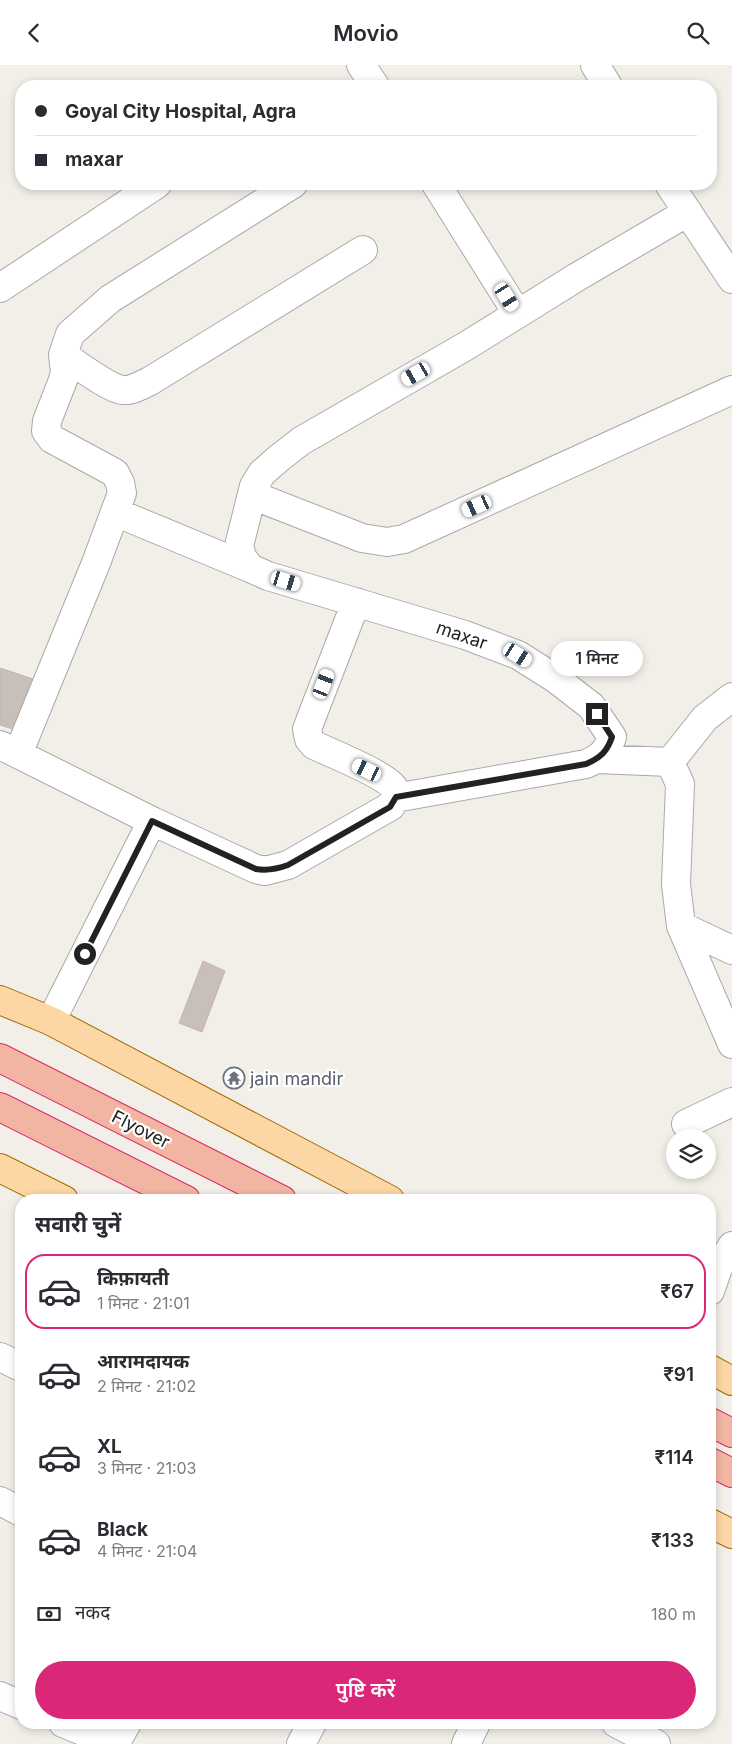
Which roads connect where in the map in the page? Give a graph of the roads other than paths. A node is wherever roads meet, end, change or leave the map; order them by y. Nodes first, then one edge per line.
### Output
1 (361, 65) edge
2 (595, 65) edge
3 (371, 80) edge
4 (604, 80) edge
5 (149, 190) edge
6 (283, 190) edge
7 (440, 190) edge
8 (673, 190) edge
9 (688, 212) junction
10 (362, 250) dead end
11 (732, 279) edge
12 (0, 288) edge
13 (517, 313) junction
14 (63, 355) junction
15 (732, 390) edge
16 (252, 495) junction
17 (115, 512) junction
18 (250, 568) junction
19 (356, 602) junction
20 (732, 697) edge
21 (9, 749) edge
22 (598, 759) junction
23 (670, 761) junction
24 (396, 797) junction
25 (152, 821) junction
26 (681, 926) junction
27 (732, 950) edge
28 (0, 1000) edge
29 (51, 1021) junction
30 (732, 1044) edge
31 (0, 1058) edge
32 (732, 1101) edge
33 (0, 1107) edge
34 (686, 1124) dead end
35 (0, 1168) edge
36 (52, 1194) edge
37 (174, 1194) edge
38 (270, 1194) edge
39 (379, 1194) edge
40 (732, 1246) edge
41 (716, 1274) edge
42 (0, 1357) edge
43 (15, 1364) edge
44 (716, 1372) edge
45 (732, 1381) edge
46 (716, 1425) edge
47 (732, 1433) edge
48 (716, 1465) edge
49 (732, 1473) edge
50 (716, 1526) edge
51 (732, 1534) edge
52 (0, 1696) edge
53 (15, 1702) edge
54 (78, 1729) edge
55 (124, 1729) edge
56 (309, 1729) edge
57 (473, 1729) edge
58 (627, 1729) edge
59 (115, 1744) edge
60 (301, 1744) edge
61 (466, 1744) edge
62 (656, 1744) edge

1 - 3 street
2 - 4 street
5 - 12 street
6 - 14 street
7 - 13 street
8 - 9 street
9 - 11 street
9 - 13 street
10 - 14 street
13 - 16 street
14 - 17 street
15 - 16 street
16 - 18 street
17 - 18 street, maxar
17 - 21 street
18 - 19 street, maxar
19 - 22 street, maxar
19 - 24 street
20 - 23 street
21 - 25 street
22 - 23 street
22 - 24 street
23 - 26 street
24 - 25 street
25 - 29 street
26 - 27 street
26 - 30 street
28 - 29 main road
29 - 39 main road
31 - 38 highway, Flyover
32 - 34 street
33 - 37 highway
35 - 36 main road
40 - 41 street
42 - 43 street
44 - 45 main road
46 - 47 highway
48 - 49 highway
50 - 51 main road
52 - 53 street
54 - 59 street
55 - 59 street
56 - 60 street
57 - 61 street
58 - 62 street

